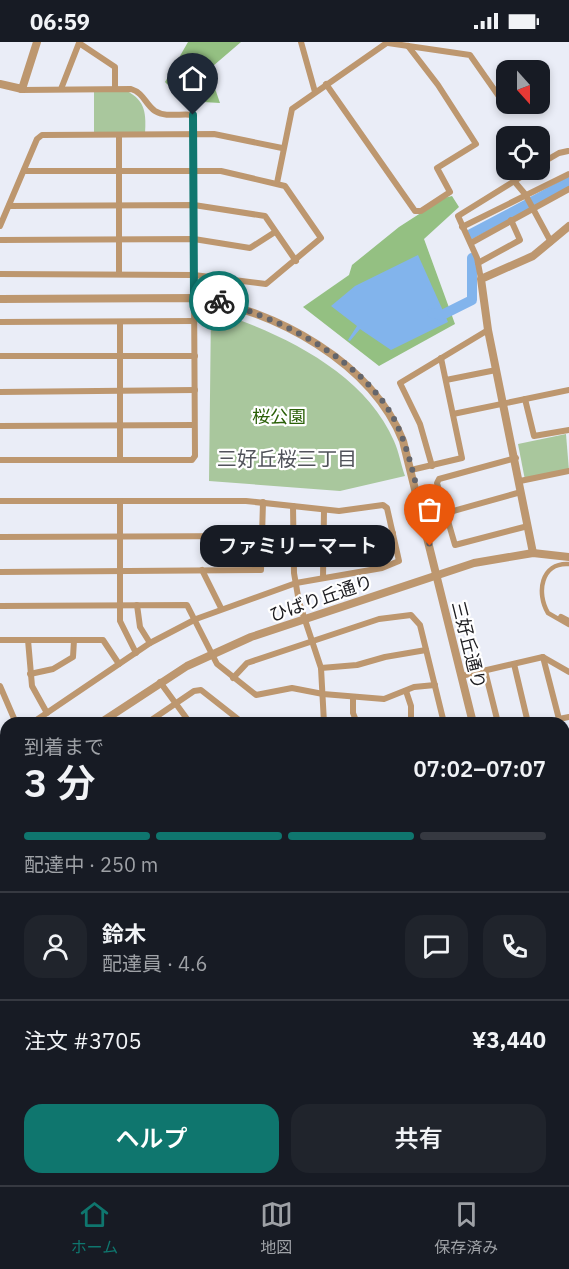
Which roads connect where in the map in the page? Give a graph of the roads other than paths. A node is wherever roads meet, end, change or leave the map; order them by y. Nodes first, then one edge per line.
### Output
1 (37, 42) edge
2 (301, 42) edge
3 (388, 42) edge
4 (408, 46) junction
5 (0, 84) edge
6 (326, 84) junction
7 (115, 88) junction
8 (61, 89) junction
9 (21, 90) junction
10 (315, 92) junction
11 (496, 92) edge
12 (194, 134) junction
13 (119, 135) junction
14 (282, 148) junction
15 (569, 152) edge
16 (550, 158) edge
17 (119, 170) junction
18 (194, 170) junction
19 (24, 171) junction
20 (569, 174) edge
21 (514, 181) joint
22 (277, 183) junction
23 (569, 189) edge
24 (525, 194) junction
25 (119, 205) junction
26 (194, 205) junction
27 (9, 206) junction
28 (532, 208) junction
29 (511, 220) junction
30 (0, 226) edge
31 (569, 226) edge
32 (462, 227) junction
33 (275, 232) junction
34 (194, 239) junction
35 (0, 240) edge
36 (119, 240) junction
37 (551, 242) junction
38 (471, 243) junction
39 (296, 261) junction
40 (478, 263) junction
41 (0, 274) edge
42 (119, 274) junction
43 (194, 275) junction
44 (481, 279) junction
45 (194, 298) junction
46 (0, 299) edge
47 (194, 321) junction
48 (0, 322) edge
49 (120, 322) junction
50 (488, 330) junction
51 (0, 356) edge
52 (119, 356) junction
53 (195, 356) junction
54 (441, 358) junction
55 (496, 370) junction
56 (446, 380) junction
57 (195, 390) junction
58 (569, 390) edge
59 (120, 391) junction
60 (0, 392) edge
61 (525, 399) junction
62 (504, 403) junction
63 (453, 414) junction
64 (120, 425) junction
65 (194, 425) junction
66 (0, 426) edge
67 (569, 430) edge
68 (516, 458) junction
69 (120, 459) junction
70 (0, 460) edge
71 (432, 466) junction
72 (411, 470) junction
73 (569, 471) edge
74 (520, 482) junction
75 (521, 492) junction
76 (0, 501) edge
77 (120, 501) junction
78 (263, 502) junction
79 (293, 506) junction
80 (324, 510) junction
81 (446, 513) junction
82 (528, 526) junction
83 (393, 533) junction
84 (119, 536) junction
85 (263, 536) junction
86 (0, 537) edge
87 (323, 544) junction
88 (533, 553) junction
89 (569, 557) edge
90 (569, 564) edge
91 (202, 570) junction
92 (120, 571) junction
93 (0, 572) edge
94 (436, 575) junction
95 (323, 578) junction
96 (296, 583) junction
97 (119, 605) junction
98 (137, 605) junction
99 (0, 606) edge
100 (221, 609) junction
101 (561, 617) dead end
102 (196, 619) junction
103 (305, 619) junction
104 (569, 623) edge
105 (0, 640) edge
106 (27, 640) junction
107 (74, 640) junction
108 (312, 641) junction
109 (150, 643) junction
110 (426, 650) junction
111 (136, 653) junction
112 (212, 653) junction
113 (543, 657) junction
114 (119, 664) junction
115 (514, 664) junction
116 (321, 668) junction
117 (485, 671) junction
118 (569, 672) edge
119 (30, 674) junction
120 (461, 676) junction
121 (233, 678) junction
122 (160, 682) junction
123 (435, 685) junction
124 (0, 686) edge
125 (406, 691) junction
126 (323, 694) junction
127 (353, 697) junction
128 (175, 704) junction
129 (46, 713) junction
130 (13, 717) edge
131 (40, 717) edge
132 (109, 717) edge
133 (156, 717) edge
134 (185, 717) edge
135 (236, 717) edge
136 (324, 717) edge
137 (355, 717) edge
138 (411, 717) edge
139 (443, 717) edge
140 (471, 717) edge
141 (496, 717) edge
142 (527, 717) edge
143 (557, 717) edge

1 - 9 street
2 - 10 street
3 - 4 street
3 - 6 street
4 - 6 street
4 - 11 street
5 - 9 street
6 - 10 street
7 - 8 street
7 - 8 street
7 - 12 street
8 - 9 street
10 - 14 street
12 - 13 street
12 - 14 street
12 - 18 street
13 - 17 street
13 - 19 street
14 - 22 street
15 - 16 street
17 - 18 street
17 - 19 street
17 - 25 street
18 - 22 street
18 - 26 street
19 - 27 street
20 - 24 street
21 - 24 street
21 - 32 street
22 - 39 street
23 - 28 street
24 - 28 street
24 - 32 street
25 - 26 street
25 - 27 street
25 - 36 street
26 - 33 street
26 - 34 street
27 - 30 street
28 - 29 street
28 - 37 street
29 - 38 street
29 - 40 street
31 - 37 street
32 - 38 street
33 - 34 street
33 - 39 street
34 - 36 street
34 - 43 street
35 - 36 street
36 - 42 street
37 - 44 street
38 - 40 street
39 - 43 street
40 - 44 street
41 - 42 street
42 - 43 street
43 - 45 street
44 - 50 street
45 - 46 street, 三好丘通り
45 - 47 street
45 - 72 street, 三好丘通り
47 - 49 street
47 - 53 street
48 - 49 street
49 - 52 street
50 - 54 street
50 - 55 street
51 - 52 street
52 - 53 street
52 - 59 street
53 - 57 street
54 - 56 street
54 - 71 street
55 - 56 street
55 - 62 street
56 - 63 street
57 - 59 street
57 - 65 street
58 - 61 street
59 - 60 street
59 - 64 street
61 - 62 street
61 - 67 street
62 - 63 street
62 - 68 street
63 - 71 street
64 - 65 street
64 - 66 street
64 - 69 street
65 - 69 street
68 - 74 street
68 - 81 street
69 - 70 street
71 - 72 street
72 - 94 street, 三好丘通り
73 - 74 street
74 - 75 street
75 - 81 street
75 - 82 street
76 - 77 street
77 - 78 street
77 - 84 street
78 - 79 street
78 - 85 street
79 - 80 street
79 - 96 street
80 - 83 street
80 - 87 street
81 - 82 street
82 - 88 street
83 - 87 street
83 - 95 street
84 - 85 street
84 - 86 street
84 - 92 street
85 - 91 street
87 - 95 street
88 - 89 street, ひばり丘通り
88 - 94 street, ひばり丘通り
90 - 104 street
91 - 92 street
91 - 100 street
92 - 93 street
92 - 97 street
94 - 103 street, ひばり丘通り
94 - 120 street, 三好丘通り
95 - 96 street
96 - 100 street
96 - 103 street
97 - 98 street
97 - 99 street
97 - 111 street
98 - 102 street
98 - 109 street
100 - 102 street
101 - 104 street
102 - 109 street
102 - 112 street
103 - 108 street
103 - 112 street, ひばり丘通り
105 - 106 street
106 - 107 street
106 - 119 street
107 - 114 street
107 - 119 street
108 - 110 street
108 - 116 street
108 - 121 street
109 - 111 street
110 - 116 street
110 - 123 street
111 - 114 street
112 - 121 street
112 - 122 street, ひばり丘通り
113 - 115 street
113 - 118 street
113 - 143 street
114 - 129 street
115 - 117 street
115 - 142 street
116 - 126 street
117 - 120 street
117 - 141 street
119 - 129 street
120 - 140 street, 三好丘通り
121 - 126 street
122 - 128 street
122 - 132 street, ひばり丘通り
123 - 125 street
123 - 139 street
124 - 130 street
125 - 127 street
125 - 138 street
126 - 127 street
126 - 136 street
127 - 137 street
128 - 133 street
128 - 134 street
128 - 135 street
129 - 131 street

